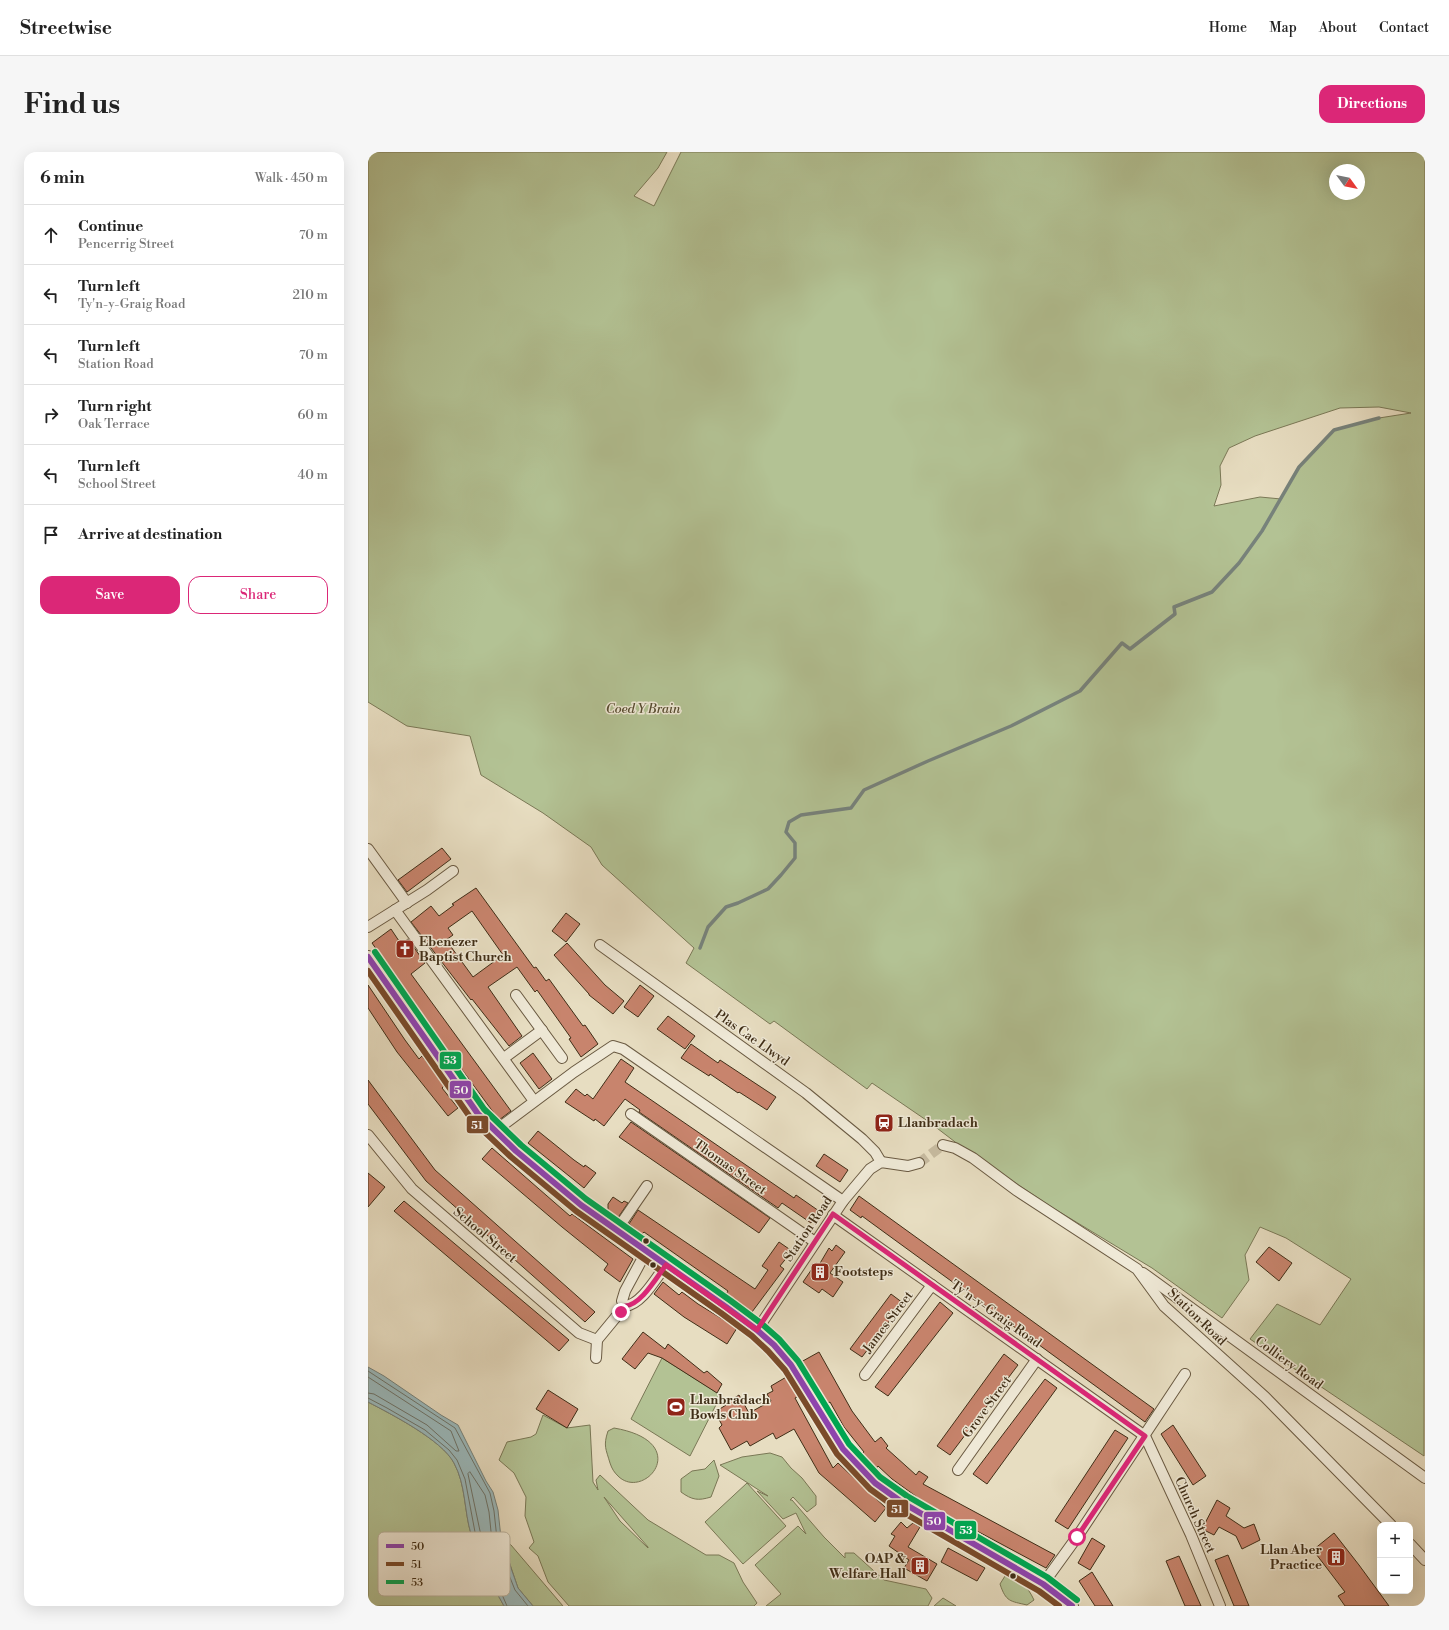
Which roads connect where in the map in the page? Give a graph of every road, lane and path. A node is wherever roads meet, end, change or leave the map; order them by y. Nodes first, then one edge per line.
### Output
1 (368, 850) edge
2 (453, 871) dead end
3 (407, 903) junction
4 (396, 910) junction
5 (368, 927) edge
6 (600, 945) dead end
7 (368, 957) edge
8 (516, 995) dead end
9 (542, 1030) junction
10 (504, 1058) junction
11 (562, 1058) dead end
12 (534, 1100) junction
13 (630, 1114) dead end
14 (495, 1130) junction
15 (368, 1135) edge
16 (943, 1145) dead end
17 (881, 1162) junction
18 (919, 1163) tunnel mouth
19 (647, 1186) dead end
20 (843, 1201) junction
21 (833, 1214) junction
22 (616, 1231) junction
23 (815, 1242) junction
24 (646, 1252) junction
25 (666, 1265) junction
26 (1137, 1269) junction
27 (932, 1285) junction
28 (625, 1306) junction
29 (757, 1330) junction
30 (597, 1340) junction
31 (596, 1358) dead end
32 (1037, 1359) junction
33 (1185, 1374) dead end
34 (865, 1375) dead end
35 (1145, 1436) junction
36 (958, 1470) dead end
37 (1425, 1478) edge
38 (1388, 1522) edge
39 (1413, 1547) edge
40 (1425, 1560) edge
41 (1044, 1584) junction
42 (1072, 1606) edge
43 (1220, 1606) edge

1 - 3 street
2 - 3 street
3 - 4 street
4 - 5 street
4 - 10 street
6 - 17 street, Plas Cae Llwyd
7 - 14 street
8 - 9 street
9 - 10 street
9 - 11 street
10 - 12 street
12 - 14 street
12 - 20 street
13 - 23 street, Thomas Street
14 - 22 street
15 - 30 street, School Street
16 - 26 street, Station Road
17 - 18 street
17 - 20 street, Station Road
19 - 22 street
20 - 21 street, Station Road
21 - 23 street, Station Road
21 - 27 street, Ty'n-y-Graig Road
22 - 24 street
23 - 29 street, Station Road
24 - 25 street
24 - 28 street
25 - 28 street
25 - 29 street
26 - 37 street, Colliery Road
26 - 38 street, Station Road
27 - 32 street, Ty'n-y-Graig Road
27 - 34 street, James Street
28 - 30 street
29 - 41 street
30 - 31 street
32 - 35 street, Ty'n-y-Graig Road
32 - 36 street, Grove Street
33 - 35 street
35 - 41 street
35 - 43 street, Church Street
39 - 40 street
41 - 42 street

